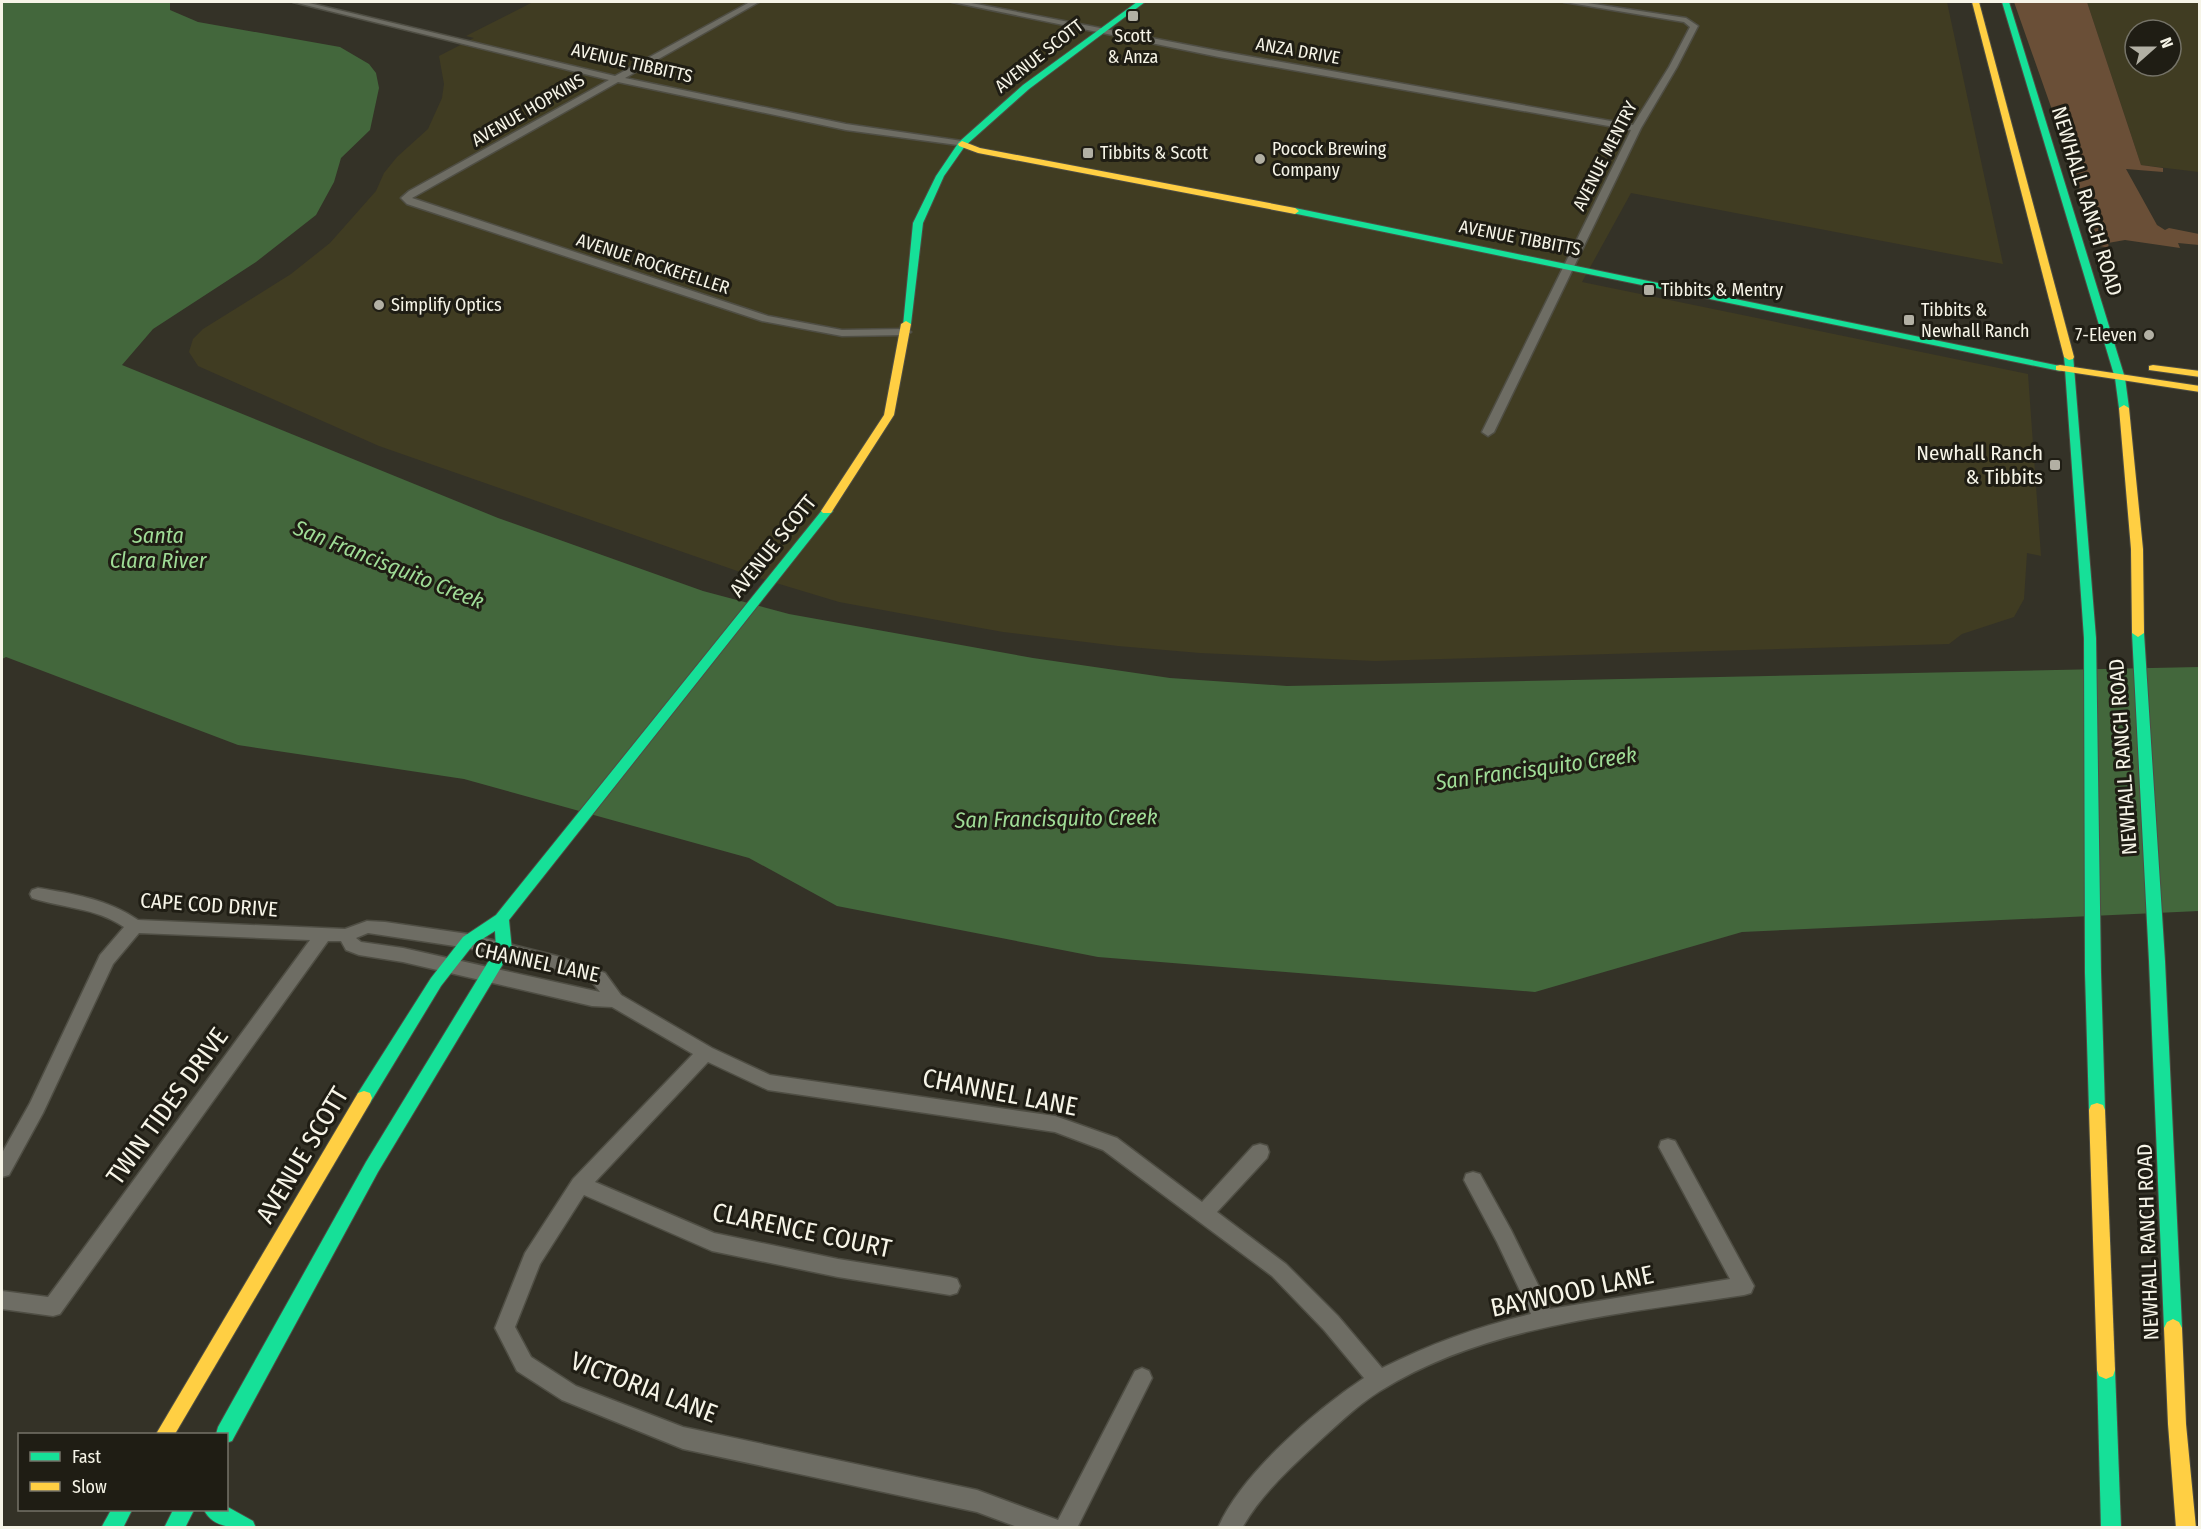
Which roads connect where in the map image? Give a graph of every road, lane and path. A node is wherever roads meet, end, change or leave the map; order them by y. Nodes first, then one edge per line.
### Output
1 (297, 2) edge
2 (755, 2) edge
3 (956, 2) edge
4 (1125, 2) edge
5 (1141, 2) edge
6 (1568, 2) edge
7 (1974, 2) edge
8 (2005, 2) edge
9 (1094, 30) junction
10 (616, 79) junction
11 (1636, 128) junction
12 (962, 144) junction
13 (412, 193) joint
14 (1571, 262) junction
15 (905, 332) junction
16 (2070, 363) junction
17 (2115, 363) junction
18 (2199, 374) edge
19 (2120, 378) junction
20 (2199, 389) edge
21 (1488, 432) dead end
22 (38, 894) dead end
23 (501, 919) junction
24 (135, 926) junction
25 (323, 935) junction
26 (346, 935) junction
27 (468, 941) junction
28 (504, 950) junction
29 (448, 965) junction
30 (489, 974) junction
31 (615, 1000) junction
32 (706, 1053) junction
33 (1668, 1147) dead end
34 (1260, 1152) dead end
35 (2, 1169) edge
36 (1473, 1180) dead end
37 (580, 1185) junction
38 (1203, 1214) junction
39 (950, 1286) dead end
40 (2, 1300) edge
41 (1544, 1319) junction
42 (1142, 1378) dead end
43 (1379, 1380) junction
44 (166, 1433) edge
45 (226, 1433) edge
46 (121, 1511) edge
47 (183, 1511) edge
48 (216, 1511) edge
49 (111, 1527) edge
50 (174, 1527) edge
51 (246, 1527) edge
52 (1051, 1527) edge
53 (1065, 1527) edge
54 (1229, 1527) edge
55 (2111, 1527) edge
56 (2186, 1527) edge

1 - 10 street, AVENUE TIBBITTS
2 - 10 street, AVENUE HOPKINS
3 - 9 street, ANZA DRIVE
4 - 9 main road, AVENUE SCOTT
5 - 9 main road, AVENUE SCOTT
6 - 11 street, AVENUE MENTRY
7 - 16 main road, NEWHALL RANCH ROAD
8 - 17 main road, NEWHALL RANCH ROAD
9 - 11 street, ANZA DRIVE
9 - 12 main road, AVENUE SCOTT
10 - 12 street, AVENUE TIBBITTS
10 - 13 street, AVENUE HOPKINS
11 - 14 street, AVENUE MENTRY
12 - 14 main road, AVENUE TIBBITTS
12 - 15 main road, AVENUE SCOTT
13 - 15 street, AVENUE ROCKEFELLER
14 - 16 main road, AVENUE TIBBITTS
14 - 21 street, AVENUE MENTRY
15 - 23 main road, AVENUE SCOTT
16 - 17 main road
16 - 19 main road
16 - 55 main road, NEWHALL RANCH ROAD
17 - 18 main road
17 - 19 main road, NEWHALL RANCH ROAD
19 - 20 main road
19 - 56 main road, NEWHALL RANCH ROAD
22 - 24 street, CAPE COD DRIVE
23 - 27 main road, AVENUE SCOTT
23 - 28 main road
24 - 25 street, CAPE COD DRIVE
24 - 35 street
25 - 26 street, CAPE COD DRIVE
25 - 40 street, TWIN TIDES DRIVE
26 - 27 street, CAPE COD DRIVE
26 - 29 street
27 - 28 street, CAPE COD DRIVE
27 - 29 main road, AVENUE SCOTT
28 - 30 main road
28 - 31 street, CAPE COD DRIVE
29 - 30 street, CHANNEL LANE
29 - 44 main road, AVENUE SCOTT
30 - 31 street, CHANNEL LANE
30 - 45 main road
31 - 32 street, CHANNEL LANE
32 - 37 street, VICTORIA LANE
32 - 38 street, CHANNEL LANE
33 - 41 street, BAYWOOD LANE
34 - 38 street
36 - 41 street
37 - 39 street, CLARENCE COURT
37 - 52 street, VICTORIA LANE
38 - 43 street, CHANNEL LANE
41 - 43 street, BAYWOOD LANE
42 - 53 street
43 - 54 street, BAYWOOD LANE
46 - 49 main road
47 - 50 main road
48 - 51 main road

